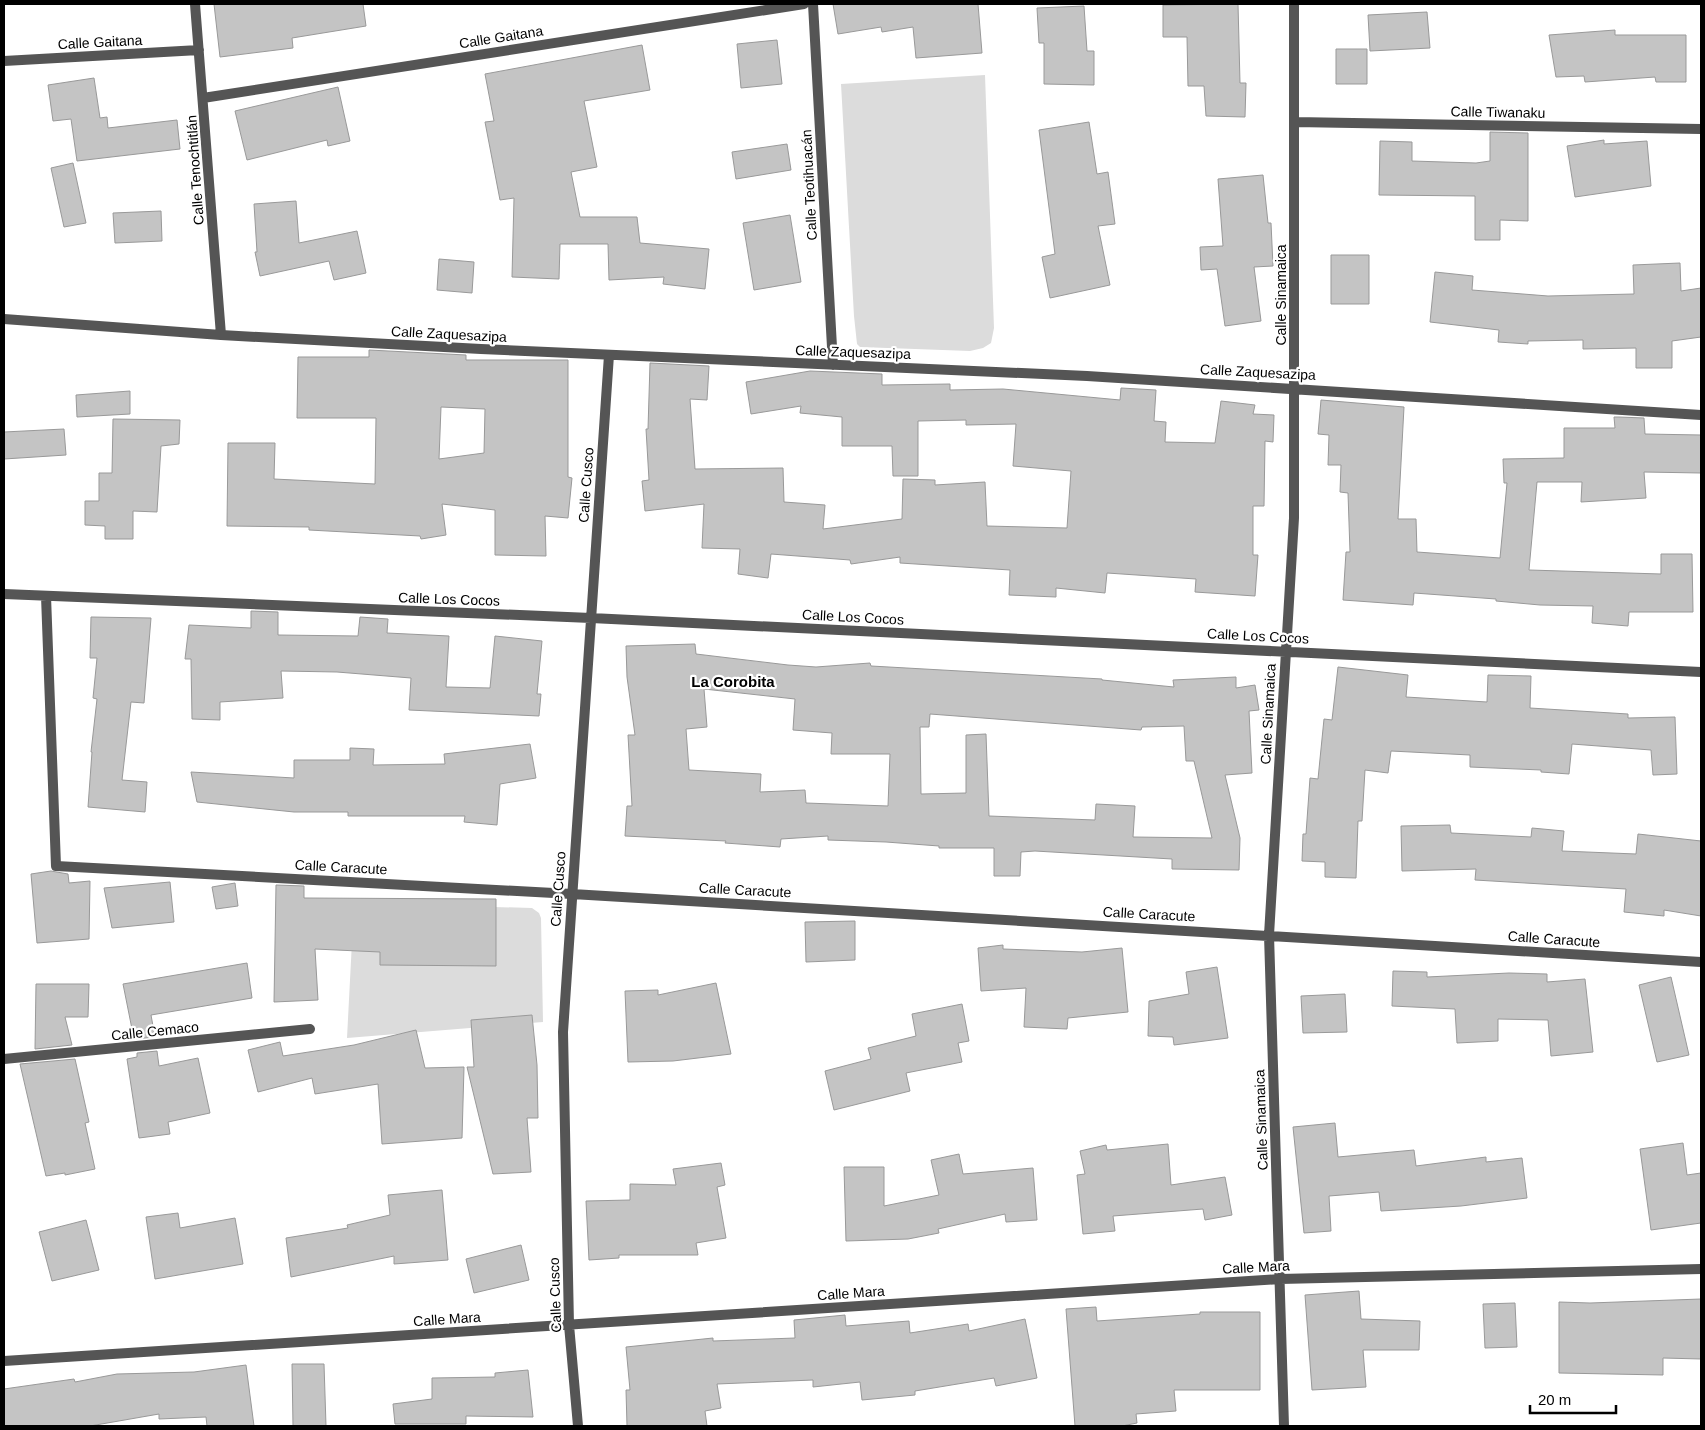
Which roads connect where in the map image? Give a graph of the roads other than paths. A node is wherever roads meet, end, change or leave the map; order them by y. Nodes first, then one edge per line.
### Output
1 (195, 4) edge
2 (804, 4) edge
3 (813, 4) edge
4 (1294, 4) edge
5 (199, 50) junction
6 (4, 61) edge
7 (203, 98) junction
8 (1295, 122) junction
9 (1701, 129) edge
10 (4, 319) edge
11 (221, 334) junction
12 (609, 355) junction
13 (832, 365) junction
14 (1294, 388) junction
15 (1701, 415) edge
16 (4, 594) edge
17 (46, 596) junction
18 (590, 618) junction
19 (1286, 652) junction
20 (1701, 672) edge
21 (572, 894) junction
22 (1270, 935) junction
23 (1701, 962) edge
24 (310, 1029) dead end
25 (4, 1059) edge
26 (1701, 1269) edge
27 (1280, 1279) junction
28 (569, 1325) junction
29 (4, 1361) edge
30 (578, 1426) edge
31 (1284, 1426) edge

1 - 5 street, Calle Tenochtitlán
2 - 7 street, Calle Gaitana
3 - 13 street, Calle Teotihuacán
4 - 8 street, Calle Sinamaica
5 - 6 street, Calle Gaitana
5 - 7 street, Calle Tenochtitlán
7 - 11 street, Calle Tenochtitlán
8 - 9 street, Calle Tiwanaku
8 - 14 street, Calle Sinamaica
10 - 11 street, Calle Zaquesazipa
11 - 12 street, Calle Zaquesazipa
12 - 13 street, Calle Zaquesazipa
12 - 18 street, Calle Cusco
13 - 14 street, Calle Zaquesazipa
14 - 15 street, Calle Zaquesazipa
14 - 19 street, Calle Sinamaica
16 - 17 street, Calle Los Cocos
17 - 18 street, Calle Los Cocos
17 - 21 street, Calle Caracute
18 - 19 street, Calle Los Cocos
18 - 21 street, Calle Cusco
19 - 20 street, Calle Los Cocos
19 - 22 street, Calle Sinamaica
21 - 22 street, Calle Caracute
21 - 28 street, Calle Cusco
22 - 23 street, Calle Caracute
22 - 27 street, Calle Sinamaica
24 - 25 street, Calle Cemaco
26 - 27 street, Calle Mara
27 - 28 street, Calle Mara
27 - 31 street, Calle Sinamaica
28 - 29 street, Calle Mara
28 - 30 street, Calle Cusco

